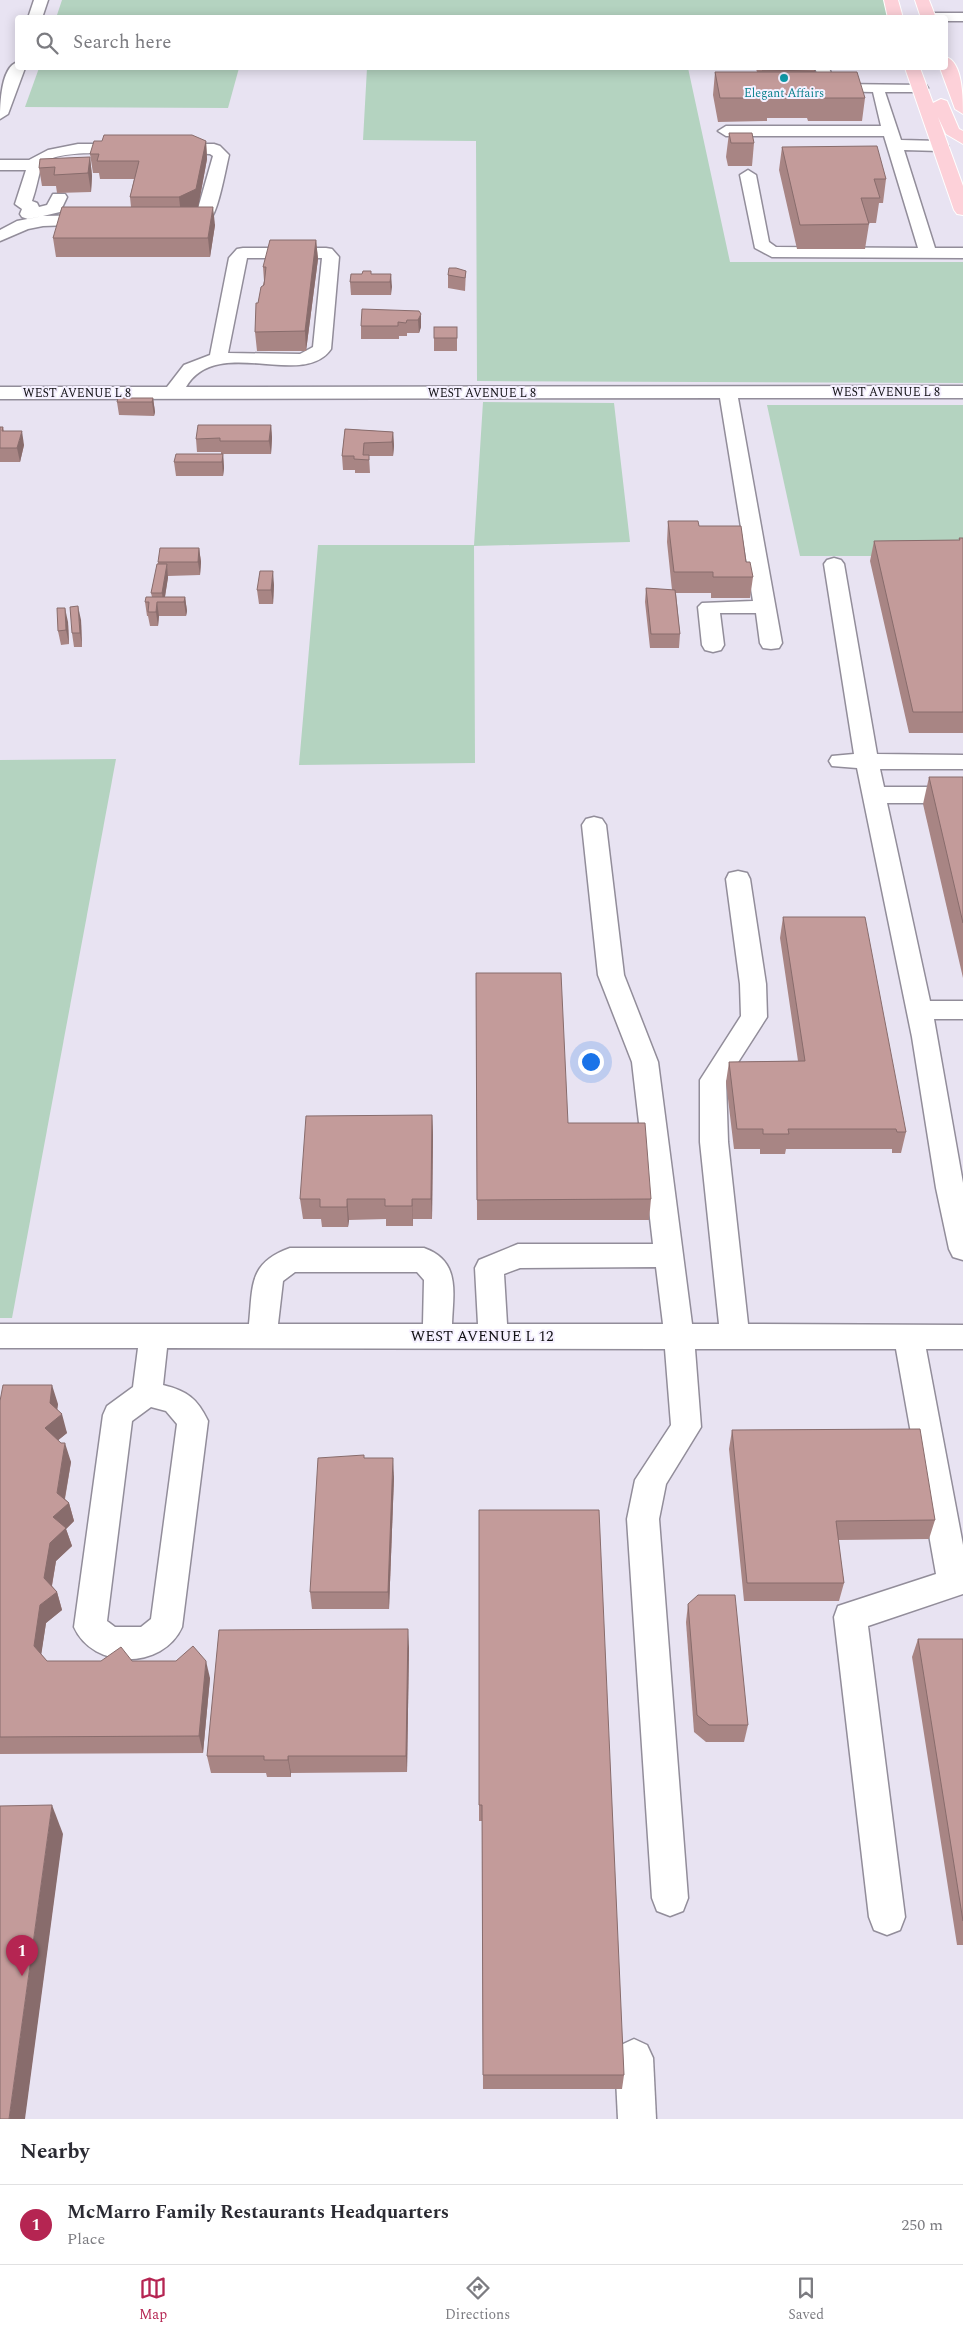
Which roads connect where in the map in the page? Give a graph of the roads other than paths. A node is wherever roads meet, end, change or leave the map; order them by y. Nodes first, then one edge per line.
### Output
1 (41, 0) edge
2 (891, 0) edge
3 (922, 0) edge
4 (36, 15) edge
5 (895, 15) edge
6 (928, 15) edge
7 (948, 17) edge
8 (963, 17) edge
9 (948, 68) edge
10 (16, 70) edge
11 (823, 70) edge
12 (915, 70) edge
13 (925, 70) edge
14 (874, 86) junction
15 (920, 88) junction
16 (963, 109) edge
17 (0, 114) edge
18 (726, 131) dead end
19 (892, 138) junction
20 (963, 140) edge
21 (940, 146) junction
22 (963, 160) edge
23 (0, 165) edge
24 (33, 165) junction
25 (748, 175) dead end
26 (59, 197) dead end
27 (963, 210) edge
28 (26, 219) junction
29 (107, 220) edge
30 (167, 220) edge
31 (0, 236) edge
32 (928, 253) junction
33 (963, 253) edge
34 (218, 358) junction
35 (728, 392) junction
36 (963, 392) edge
37 (0, 393) edge
38 (173, 393) junction
39 (834, 564) dead end
40 (765, 607) junction
41 (771, 643) dead end
42 (714, 645) dead end
43 (840, 761) dead end
44 (867, 761) junction
45 (963, 762) edge
46 (874, 795) junction
47 (963, 795) edge
48 (594, 825) dead end
49 (738, 879) dead end
50 (919, 1010) junction
51 (963, 1010) edge
52 (963, 1249) edge
53 (669, 1255) junction
54 (0, 1336) edge
55 (154, 1336) junction
56 (262, 1336) junction
57 (437, 1336) junction
58 (493, 1336) junction
59 (679, 1336) junction
60 (734, 1336) junction
61 (909, 1337) junction
62 (963, 1337) edge
63 (147, 1393) junction
64 (670, 1898) dead end
65 (887, 1917) dead end
66 (634, 2058) dead end
67 (637, 2119) edge

1 - 4 street
2 - 5 main road
3 - 6 main road
7 - 8 street
9 - 16 main road
10 - 17 street
11 - 14 street
12 - 15 main road
13 - 20 main road
14 - 15 street
14 - 19 street
15 - 21 main road
18 - 19 street
19 - 21 street
19 - 32 street
21 - 22 main road
21 - 27 main road
23 - 24 street
24 - 28 street
24 - 30 street
25 - 32 street
26 - 28 street
28 - 29 street
28 - 31 street
32 - 33 street
34 - 34 street
34 - 38 street
35 - 36 street, WEST AVENUE L 8
35 - 38 street, WEST AVENUE L 8
35 - 40 street
37 - 38 street, WEST AVENUE L 8
39 - 44 street
40 - 41 street
40 - 42 street
43 - 44 street
44 - 45 street
44 - 46 street
46 - 47 street
46 - 50 street
48 - 53 street
49 - 60 street
50 - 51 street
50 - 52 street
53 - 58 street
53 - 59 street
54 - 55 street, WEST AVENUE L 12
55 - 56 street, WEST AVENUE L 12
55 - 63 street
56 - 57 street, WEST AVENUE L 12
56 - 57 street
57 - 58 street, WEST AVENUE L 12
58 - 59 street, WEST AVENUE L 12
59 - 60 street, WEST AVENUE L 12
59 - 64 street
60 - 61 street, WEST AVENUE L 12
61 - 62 street, WEST AVENUE L 12
61 - 65 street
63 - 63 street
66 - 67 street

